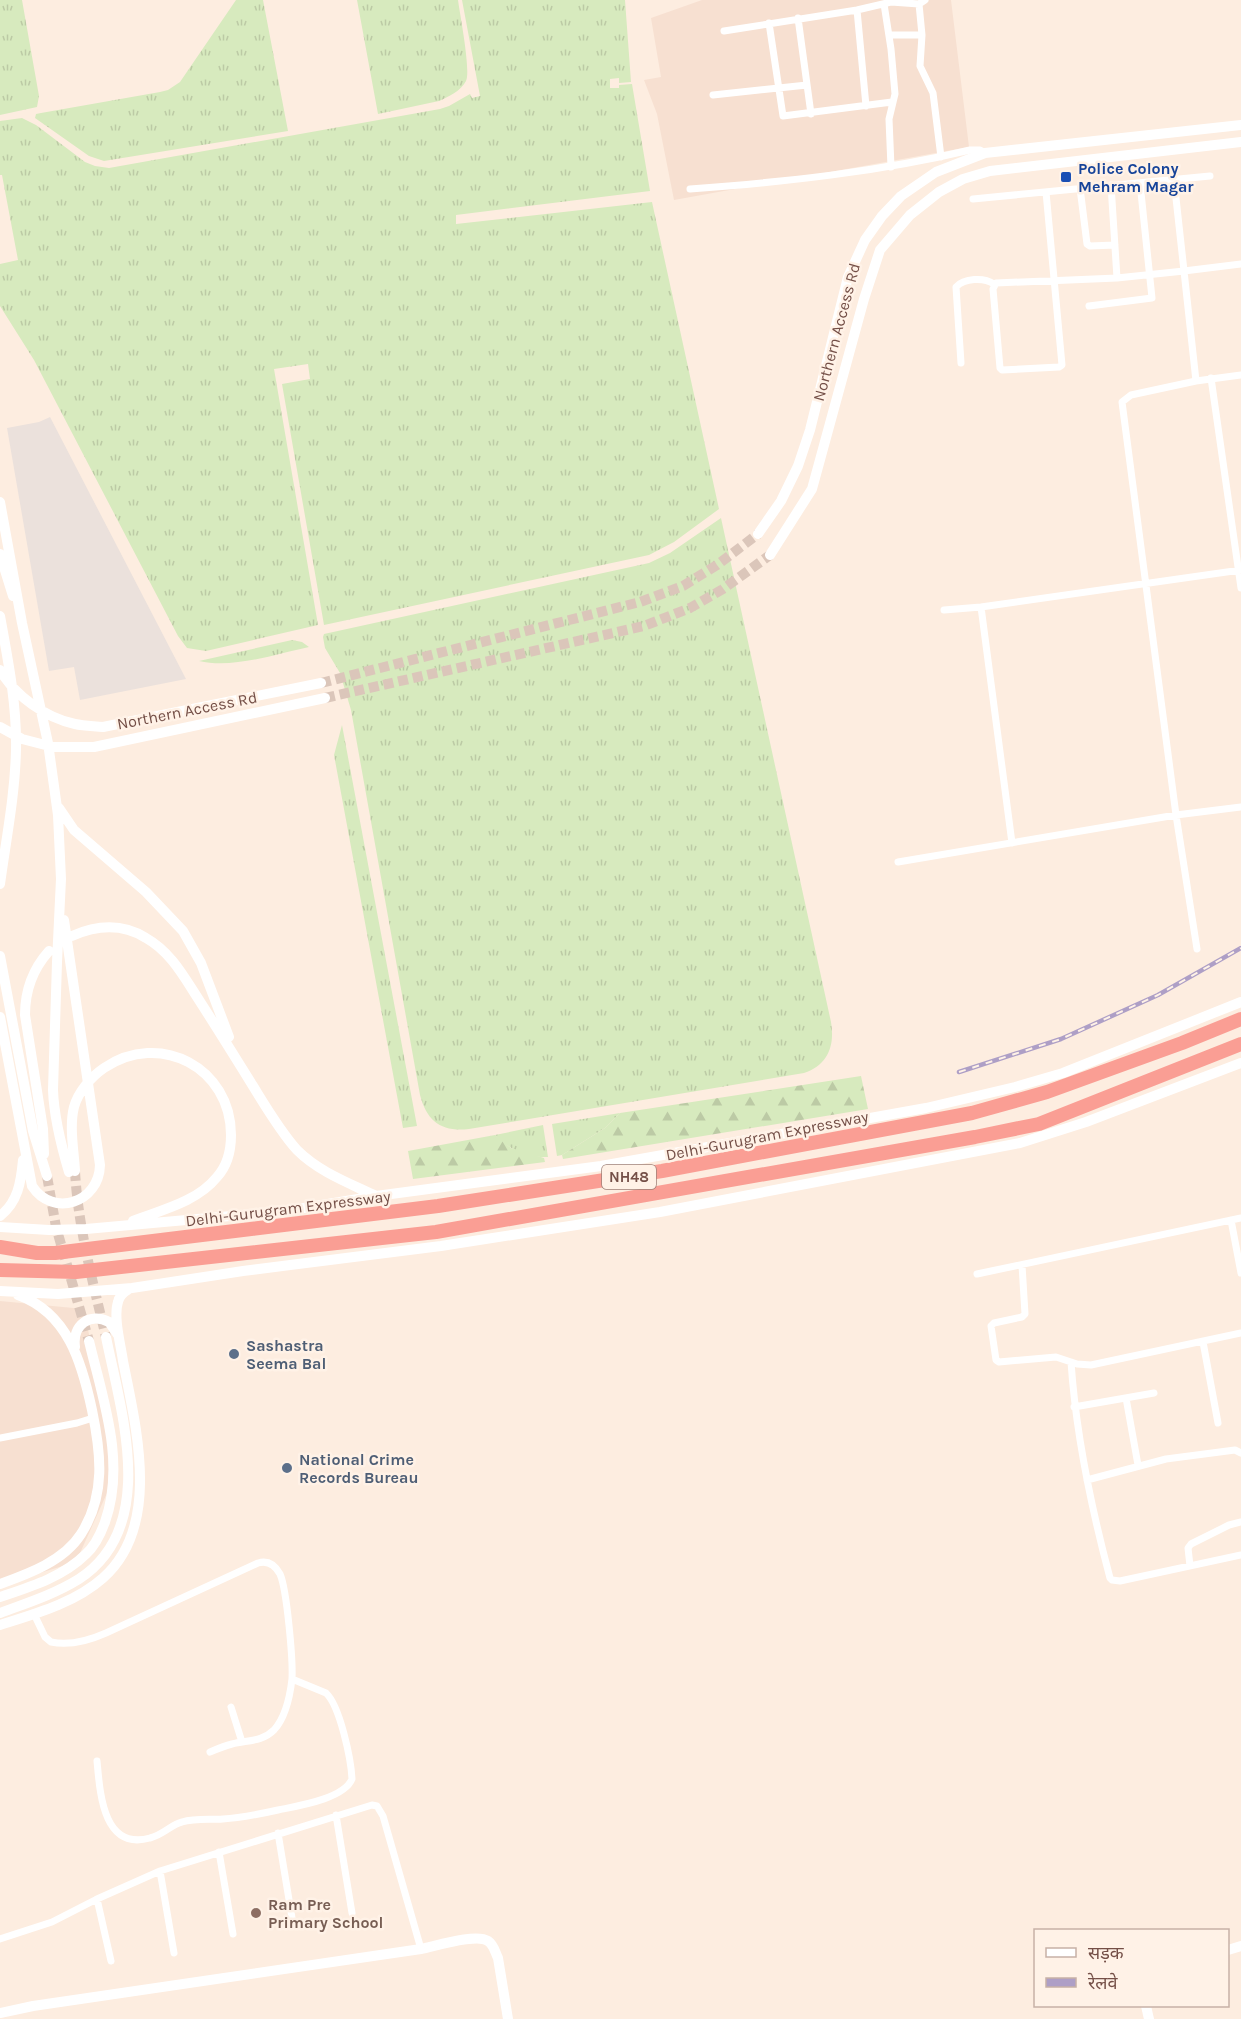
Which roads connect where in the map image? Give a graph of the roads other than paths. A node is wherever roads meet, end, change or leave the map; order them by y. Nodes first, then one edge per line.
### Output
1 (889, 2) edge
2 (922, 2) edge
3 (857, 10) junction
4 (798, 18) junction
5 (769, 23) junction
6 (724, 31) dead end
7 (889, 35) junction
8 (922, 35) junction
9 (807, 85) junction
10 (779, 88) junction
11 (713, 95) dead end
12 (892, 102) junction
13 (866, 105) junction
14 (812, 114) junction
15 (1241, 125) edge
16 (1241, 142) edge
17 (1010, 152) junction
18 (985, 153) junction
19 (941, 157) junction
20 (891, 167) junction
21 (1012, 169) junction
22 (1210, 176) dead end
23 (1174, 180) junction
24 (1140, 183) junction
25 (1111, 185) junction
26 (1080, 188) junction
27 (690, 189) dead end
28 (1046, 192) junction
29 (973, 199) dead end
30 (1115, 244) junction
31 (1241, 264) edge
32 (1184, 271) junction
33 (1150, 275) junction
34 (1117, 278) junction
35 (1054, 282) junction
36 (994, 284) junction
37 (1089, 306) dead end
38 (961, 363) dead end
39 (1241, 375) edge
40 (1211, 378) junction
41 (1196, 381) junction
42 (0, 502) edge
43 (758, 534) tunnel mouth
44 (0, 554) edge
45 (770, 555) tunnel mouth
46 (1240, 571) edge
47 (1146, 584) junction
48 (1241, 588) edge
49 (981, 607) junction
50 (944, 610) dead end
51 (0, 616) edge
52 (22, 623) junction
53 (0, 670) edge
54 (321, 683) tunnel mouth
55 (324, 699) tunnel mouth
56 (0, 727) edge
57 (57, 802) junction
58 (1241, 807) edge
59 (1176, 815) junction
60 (1012, 843) junction
61 (898, 862) dead end
62 (0, 884) edge
63 (61, 896) junction
64 (72, 936) dead end
65 (1197, 949) dead end
66 (49, 951) dead end
67 (0, 956) edge
68 (1241, 1002) edge
69 (0, 1017) edge
70 (1241, 1019) edge
71 (1241, 1044) edge
72 (1241, 1063) edge
73 (257, 1092) junction
74 (21, 1133) junction
75 (376, 1196) junction
76 (0, 1216) edge
77 (1241, 1218) edge
78 (1231, 1220) junction
79 (0, 1227) edge
80 (118, 1227) junction
81 (0, 1246) edge
82 (1022, 1265) junction
83 (0, 1270) edge
84 (1241, 1273) edge
85 (977, 1274) dead end
86 (132, 1288) junction
87 (5, 1292) edge
88 (1241, 1333) edge
89 (106, 1337) tunnel mouth
90 (119, 1338) junction
91 (89, 1341) tunnel mouth
92 (1203, 1342) junction
93 (76, 1351) junction
94 (1071, 1362) junction
95 (1154, 1393) dead end
96 (1126, 1398) junction
97 (1074, 1407) junction
98 (93, 1418) junction
99 (1218, 1423) dead end
100 (0, 1438) edge
101 (1241, 1453) edge
102 (1138, 1465) junction
103 (1087, 1480) junction
104 (1241, 1522) edge
105 (1241, 1555) edge
106 (1190, 1566) junction
107 (0, 1584) edge
108 (0, 1597) edge
109 (0, 1613) edge
110 (34, 1614) junction
111 (0, 1625) edge
112 (292, 1679) junction
113 (231, 1707) dead end
114 (242, 1742) junction
115 (210, 1752) dead end
116 (97, 1761) dead end
117 (336, 1815) junction
118 (278, 1833) junction
119 (219, 1852) junction
120 (160, 1871) junction
121 (98, 1899) junction
122 (352, 1913) dead end
123 (293, 1924) dead end
124 (233, 1935) dead end
125 (0, 1939) edge
126 (421, 1949) junction
127 (174, 1953) dead end
128 (111, 1961) dead end
129 (0, 2013) edge
130 (508, 2019) edge

1 - 2 street
1 - 3 street
1 - 7 street
2 - 8 street
3 - 4 street
3 - 13 street
4 - 5 street
4 - 9 street
5 - 6 street
5 - 10 street
7 - 8 street
7 - 12 street
8 - 19 street
9 - 10 street
9 - 14 street
10 - 11 street
10 - 14 street
12 - 13 street
12 - 20 street
13 - 14 street
15 - 17 main road, Northern Access Rd
16 - 21 main road, Northern Access Rd
17 - 18 main road, Northern Access Rd
17 - 21 main road
18 - 19 street
18 - 43 main road, Northern Access Rd
19 - 20 street
20 - 27 street
21 - 45 main road, Northern Access Rd
22 - 23 street
23 - 24 street
23 - 32 street
24 - 25 street
24 - 33 street
25 - 26 street
25 - 30 street
26 - 28 street
26 - 30 street
28 - 29 street
28 - 35 street
30 - 34 street
31 - 32 street
32 - 33 street
32 - 41 street
33 - 34 street
33 - 37 street
34 - 35 street
35 - 36 street
35 - 36 street
36 - 38 street
39 - 40 street
40 - 41 street
40 - 46 street
41 - 47 street
42 - 52 main road
44 - 52 main road
46 - 47 street
46 - 48 street
47 - 49 street
47 - 59 street
49 - 50 street
49 - 60 street
51 - 62 main road
52 - 57 main road
53 - 54 main road, Northern Access Rd
55 - 56 main road, Northern Access Rd
57 - 63 main road
57 - 73 main road
58 - 59 street
59 - 60 street
59 - 65 street
60 - 61 street
63 - 74 main road
63 - 80 main road
64 - 73 main road
66 - 67 main road
68 - 75 main road
69 - 74 main road
70 - 81 highway, Delhi-Gurugram Expressway / NH48
71 - 83 highway, NH48
72 - 86 main road
73 - 75 main road
74 - 76 main road
75 - 80 main road
77 - 78 street
78 - 82 street
78 - 84 street
79 - 80 main road
82 - 85 street
82 - 94 street
86 - 87 main road
86 - 90 main road
87 - 93 main road
88 - 92 street
89 - 109 main road
90 - 93 main road
90 - 110 main road
91 - 108 main road
92 - 94 street
92 - 99 street
93 - 98 main road
94 - 97 street
95 - 96 street
96 - 97 street
96 - 102 street
97 - 103 street
98 - 100 street
98 - 107 main road
101 - 102 street
102 - 103 street
103 - 106 street
104 - 106 street
105 - 106 street
110 - 111 main road
110 - 112 street
112 - 114 street
112 - 116 street
113 - 114 street
114 - 115 street
117 - 118 street
117 - 122 street
117 - 126 street
118 - 119 street
118 - 123 street
119 - 120 street
119 - 124 street
120 - 121 street
120 - 127 street
121 - 125 street
121 - 128 street
126 - 129 main road
126 - 130 main road

